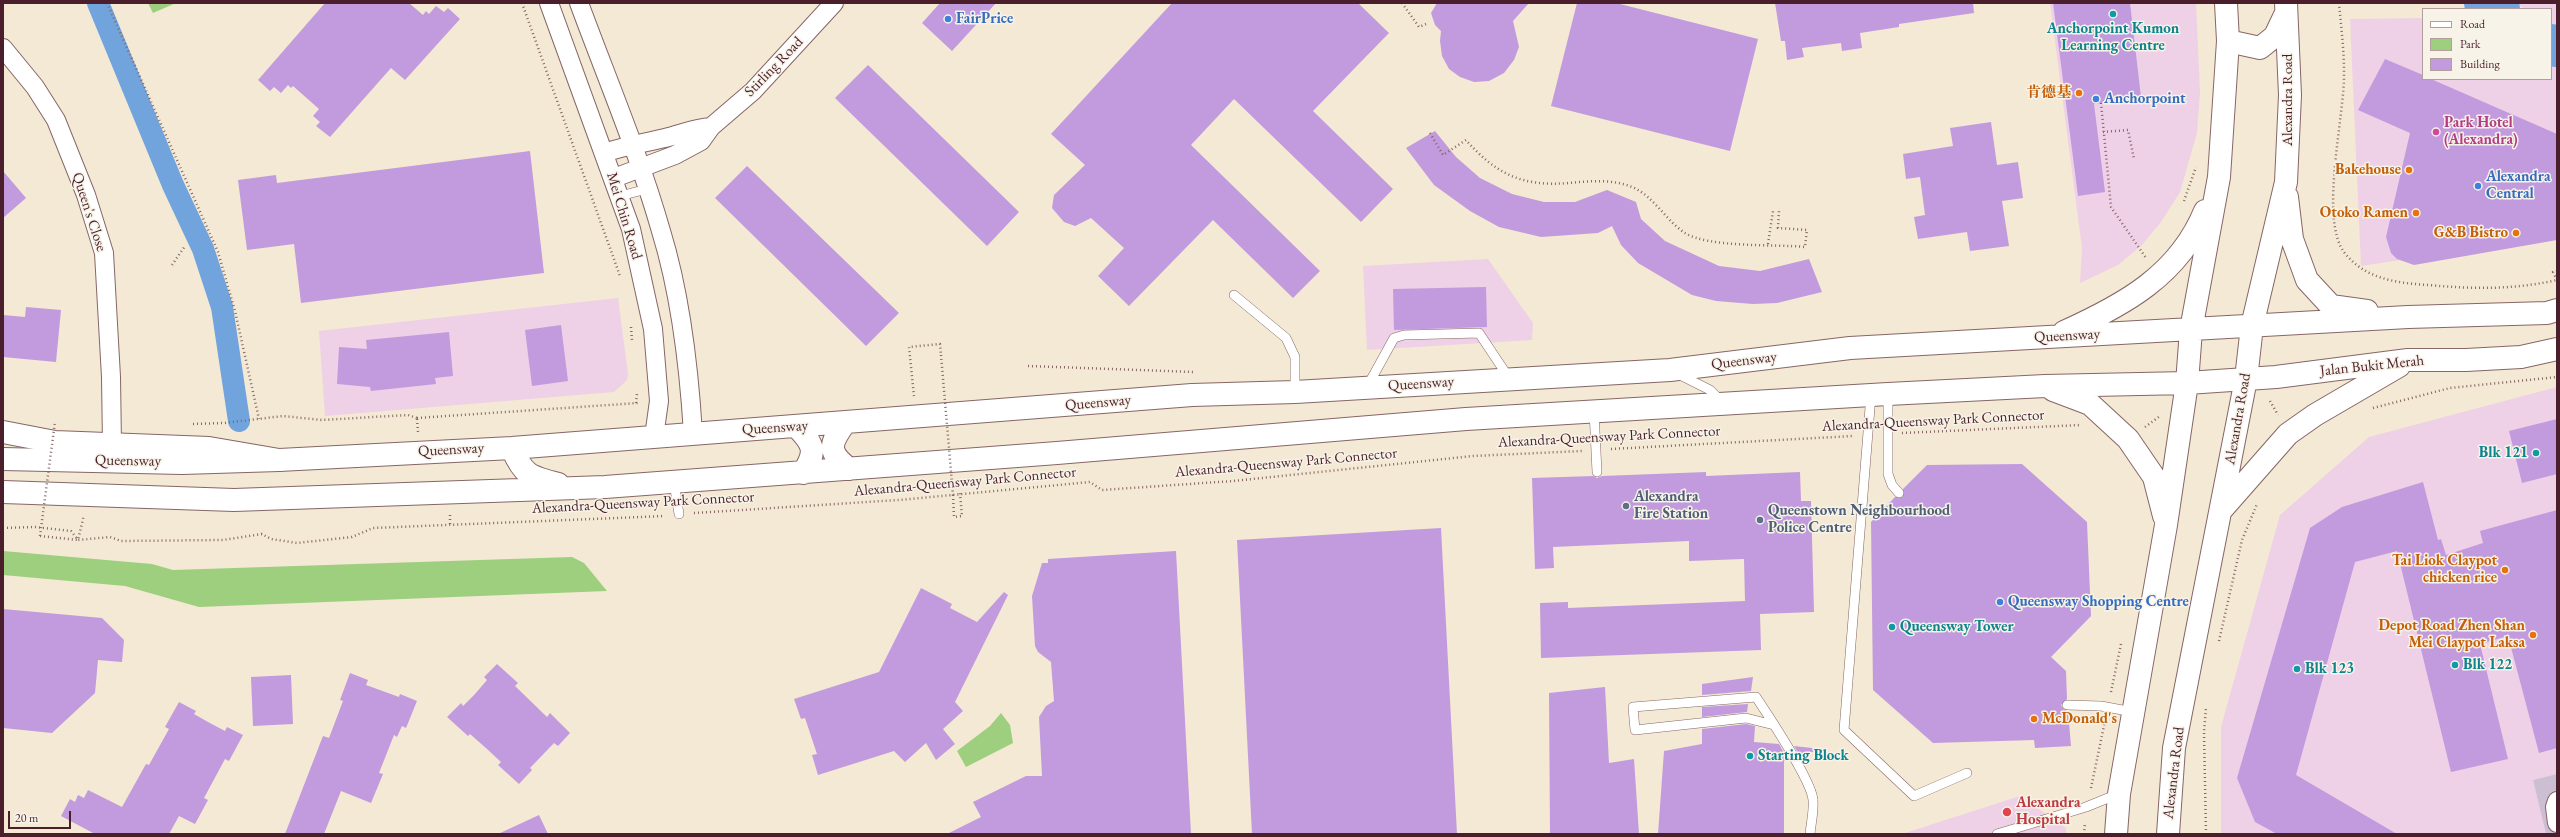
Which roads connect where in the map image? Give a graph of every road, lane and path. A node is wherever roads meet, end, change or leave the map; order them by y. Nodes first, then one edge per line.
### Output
1 (107, 3) edge
2 (522, 3) edge
3 (550, 3) edge
4 (579, 3) edge
5 (834, 3) edge
6 (1402, 3) edge
7 (2226, 3) edge
8 (2339, 3) edge
9 (2286, 8) edge
10 (1426, 24) dead end
11 (2228, 41) junction
12 (3, 48) edge
13 (2101, 102) dead end
14 (711, 127) junction
15 (2103, 132) junction
16 (1430, 133) dead end
17 (631, 144) junction
18 (604, 153) junction
19 (2134, 159) dead end
20 (2197, 162) dead end
21 (641, 169) junction
22 (2219, 177) junction
23 (614, 178) junction
24 (2286, 182) junction
25 (647, 189) junction
26 (620, 196) junction
27 (2183, 202) dead end
28 (1772, 211) dead end
29 (1779, 211) dead end
30 (1768, 244) junction
31 (185, 246) dead end
32 (2151, 252) dead end
33 (2146, 258) junction
34 (2140, 263) dead end
35 (172, 265) dead end
36 (2557, 271) edge
37 (2557, 276) edge
38 (621, 280) dead end
39 (2557, 280) edge
40 (1234, 295) dead end
41 (2557, 310) edge
42 (2408, 317) junction
43 (630, 326) dead end
44 (2252, 326) junction
45 (2192, 330) junction
46 (2053, 337) junction
47 (633, 348) dead end
48 (2557, 349) edge
49 (2408, 360) junction
50 (1028, 366) dead end
51 (1670, 370) junction
52 (1200, 372) dead end
53 (2557, 377) edge
54 (2246, 379) junction
55 (1510, 380) junction
56 (2187, 383) junction
57 (638, 386) dead end
58 (2045, 386) junction
59 (1366, 388) junction
60 (1295, 392) junction
61 (1879, 394) junction
62 (659, 401) junction
63 (636, 403) junction
64 (1723, 404) junction
65 (2371, 408) dead end
66 (1594, 411) junction
67 (916, 418) junction
68 (259, 419) junction
69 (55, 422) dead end
70 (224, 423) dead end
71 (844, 424) junction
72 (797, 427) junction
73 (2086, 427) dead end
74 (3, 432) edge
75 (692, 434) junction
76 (1888, 434) junction
77 (1867, 435) junction
78 (654, 437) junction
79 (112, 445) junction
80 (512, 448) junction
81 (1596, 450) junction
82 (3, 459) edge
83 (279, 460) junction
84 (849, 470) junction
85 (1598, 472) dead end
86 (803, 473) junction
87 (674, 483) junction
88 (579, 488) junction
89 (3, 492) edge
90 (960, 493) junction
91 (1899, 493) dead end
92 (90, 495) junction
93 (2258, 503) dead end
94 (2222, 509) junction
95 (679, 514) junction
96 (2166, 525) junction
97 (3, 528) edge
98 (78, 540) junction
99 (2122, 639) dead end
100 (2218, 644) dead end
101 (2067, 705) dead end
102 (2206, 705) dead end
103 (2108, 708) junction
104 (2135, 713) junction
105 (1774, 725) junction
106 (1966, 772) dead end
107 (2119, 794) junction
108 (2557, 801) edge
109 (2086, 807) junction
110 (2557, 823) edge
111 (1810, 834) edge
112 (1997, 834) edge
113 (2116, 834) edge
114 (2168, 834) edge
115 (2206, 834) edge

1 - 68 path
2 - 38 path
3 - 18 street, Mei Chin Road
4 - 17 street, Mei Chin Road
5 - 14 street, Stirling Road
6 - 10 path
7 - 11 main road
8 - 39 path
9 - 11 main road
9 - 24 main road, Alexandra Road
11 - 22 main road
12 - 79 street, Queen's Close
13 - 15 path
14 - 17 street
14 - 21 street, Stirling Road
15 - 19 path
15 - 33 path
16 - 30 path
17 - 18 street
17 - 21 street, Mei Chin Road
18 - 23 street, Mei Chin Road
20 - 27 path
21 - 23 street, Stirling Road
21 - 25 street, Mei Chin Road
22 - 45 main road
22 - 46 main road
23 - 26 street, Mei Chin Road
24 - 42 main road
24 - 44 main road, Alexandra Road
25 - 26 lane
25 - 75 street, Mei Chin Road
26 - 62 street, Mei Chin Road
28 - 30 path
29 - 30 path
31 - 35 path
32 - 33 path
33 - 34 path
36 - 37 path
40 - 60 lane
41 - 42 main road
42 - 44 main road
43 - 47 path
44 - 45 main road
44 - 54 main road, Alexandra Road
45 - 46 main road, Queensway
45 - 56 main road
46 - 51 main road, Queensway
48 - 49 main road, Jalan Bukit Merah
49 - 54 main road, Jalan Bukit Merah
49 - 94 main road
50 - 52 path
51 - 55 main road, Queensway
51 - 64 lane
53 - 65 path
54 - 56 main road, Jalan Bukit Merah
54 - 94 main road, Alexandra Road
55 - 59 main road, Queensway
55 - 59 lane
56 - 58 main road
56 - 96 main road
57 - 63 path
58 - 61 main road
58 - 96 main road
59 - 60 main road, Queensway
60 - 67 main road, Queensway
61 - 64 main road
61 - 76 lane
61 - 77 lane
62 - 63 path
62 - 78 street, Mei Chin Road
63 - 68 path
64 - 66 main road
66 - 81 lane
66 - 84 main road
67 - 71 main road, Queensway
67 - 90 path, bridge
68 - 70 path
69 - 98 path, Alexandra-Queensway Park Connector, bridge
71 - 72 main road, Queensway
71 - 84 main road
72 - 75 main road, Queensway
72 - 86 main road
73 - 76 path, Alexandra-Queensway Park Connector
74 - 79 main road
75 - 78 main road, Queensway
76 - 91 lane
77 - 81 path, Alexandra-Queensway Park Connector
77 - 106 lane
78 - 80 main road, Queensway
79 - 83 main road
80 - 83 main road, Queensway
80 - 88 main road
81 - 85 lane
81 - 90 path, Alexandra-Queensway Park Connector
82 - 83 main road, Queensway
84 - 86 main road
86 - 87 main road
87 - 88 main road
87 - 95 lane
88 - 92 main road
89 - 92 main road
90 - 95 path, Alexandra-Queensway Park Connector
92 - 98 path
93 - 100 path
94 - 114 main road, Alexandra Road
95 - 98 path, Alexandra-Queensway Park Connector
96 - 104 main road
97 - 98 path
99 - 103 path
101 - 103 lane
102 - 115 path
103 - 104 lane
103 - 109 path
104 - 107 main road
105 - 105 lane
105 - 111 lane
107 - 109 lane
107 - 113 main road
108 - 110 street
109 - 112 lane

